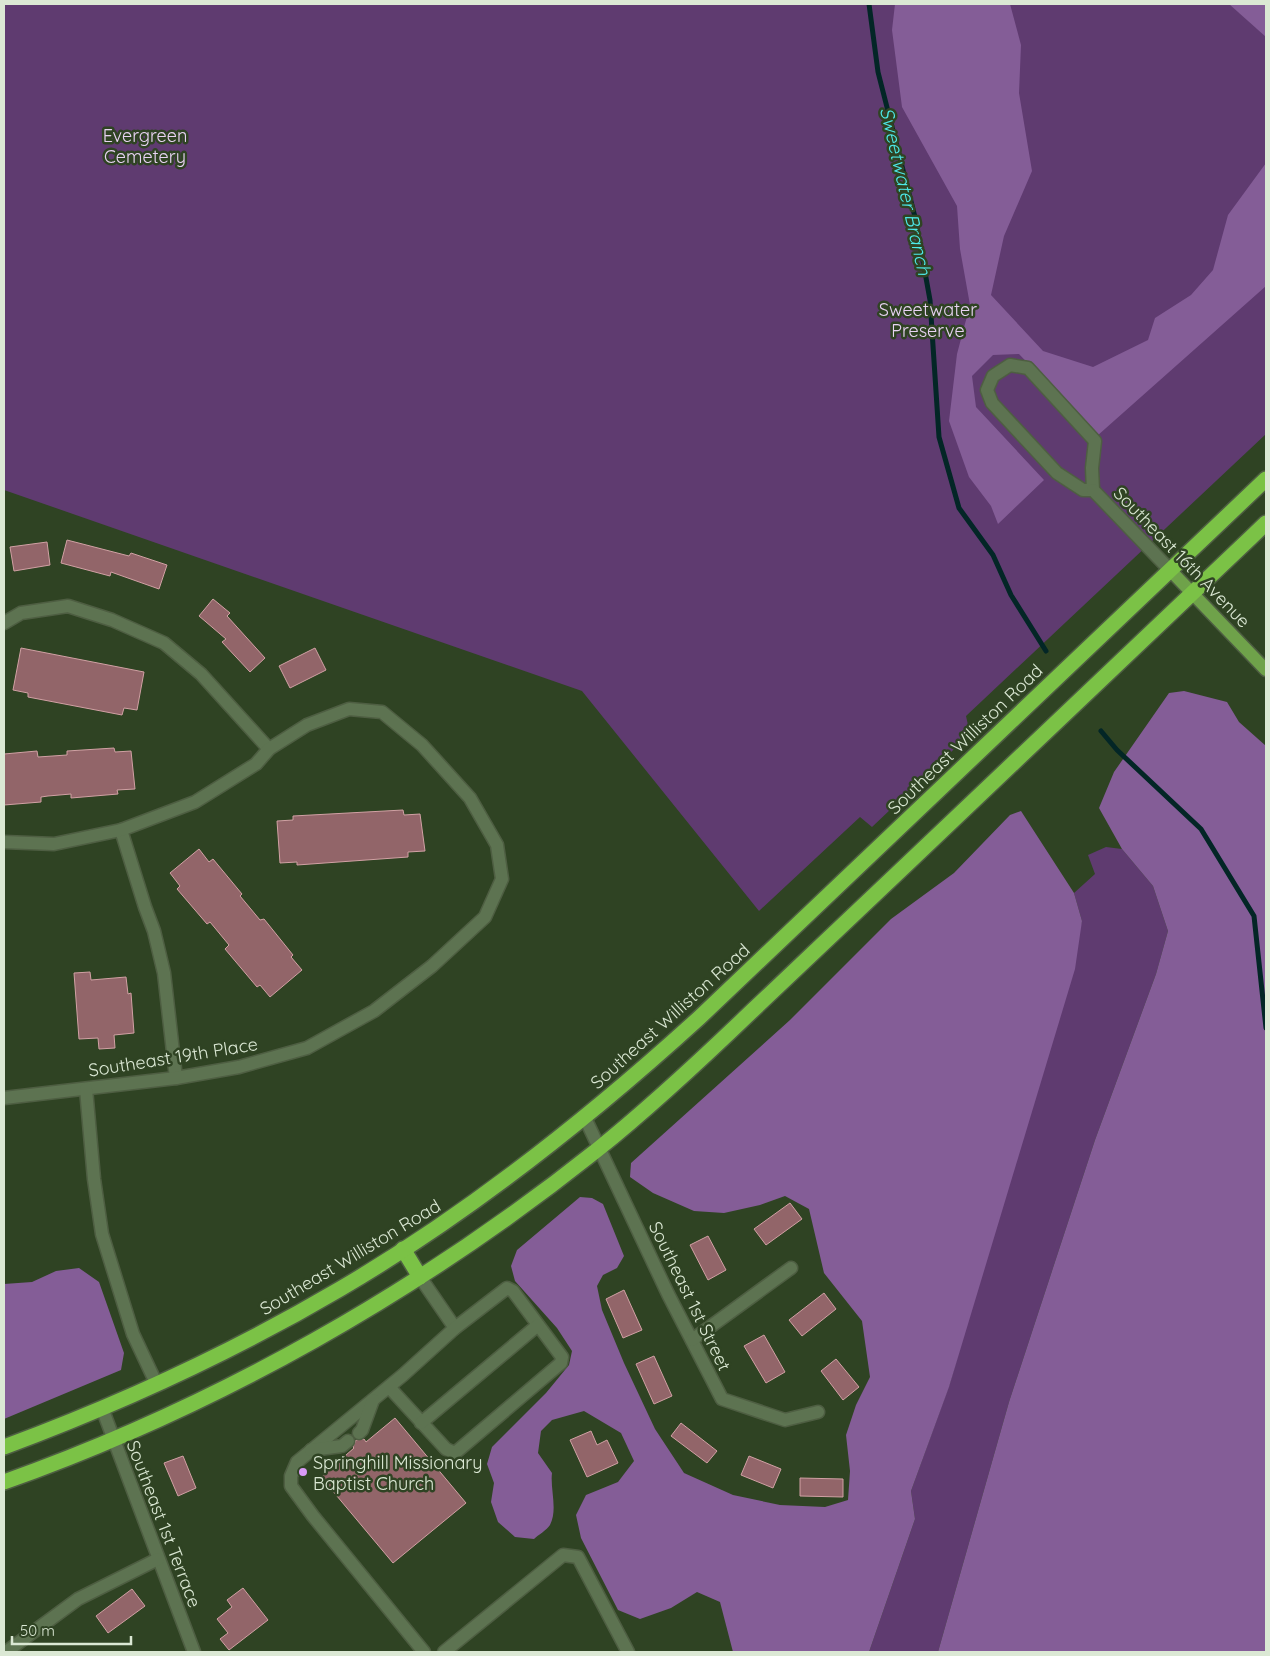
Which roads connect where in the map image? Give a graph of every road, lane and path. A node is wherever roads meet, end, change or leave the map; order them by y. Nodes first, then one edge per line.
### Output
1 (1266, 479) edge
2 (1093, 490) junction
3 (1266, 523) edge
4 (1170, 570) junction
5 (1193, 593) junction
6 (4, 623) edge
7 (1266, 670) edge
8 (269, 749) junction
9 (121, 830) junction
10 (4, 842) edge
11 (176, 1078) junction
12 (86, 1089) junction
13 (4, 1098) edge
14 (585, 1118) junction
15 (599, 1148) junction
16 (403, 1249) junction
17 (791, 1268) dead end
18 (420, 1277) junction
19 (538, 1325) junction
20 (455, 1328) junction
21 (692, 1340) junction
22 (157, 1385) junction
23 (389, 1387) junction
24 (373, 1400) junction
25 (102, 1408) junction
26 (818, 1412) dead end
27 (421, 1422) junction
28 (359, 1433) dead end
29 (113, 1439) junction
30 (348, 1442) dead end
31 (4, 1447) edge
32 (311, 1450) junction
33 (4, 1482) edge
34 (158, 1559) junction
35 (6, 1652) edge
36 (194, 1652) edge
37 (424, 1652) edge
38 (444, 1652) edge
39 (628, 1652) edge

1 - 4 highway, Southeast Williston Road
2 - 2 street
2 - 4 street, Southeast 16th Avenue
3 - 5 highway
4 - 5 main road, Southeast 16th Avenue
4 - 14 highway, Southeast Williston Road
5 - 7 main road, Southeast 16th Avenue
5 - 15 highway
6 - 8 street
8 - 9 street, Southeast 19th Place
8 - 11 street, Southeast 19th Place
9 - 10 street, Southeast 19th Place
9 - 11 street
11 - 12 street, Southeast 19th Place
12 - 13 street, Southeast 19th Place
12 - 22 street
14 - 15 street, Southeast 1st Street
14 - 16 highway, Southeast Williston Road
15 - 18 highway
15 - 21 street, Southeast 1st Street
16 - 18 highway
16 - 22 highway, Southeast Williston Road
17 - 21 street
18 - 20 street
18 - 29 highway
19 - 20 street
19 - 27 street
19 - 27 street
20 - 23 street
21 - 26 street, Southeast 1st Street
22 - 25 highway, Southeast Williston Road
23 - 24 street
23 - 27 street
24 - 28 street
24 - 32 street
25 - 29 street, Southeast 1st Terrace
25 - 31 highway, Southeast Williston Road
29 - 33 highway
29 - 34 street, Southeast 1st Terrace
30 - 32 street
32 - 37 street
34 - 35 street
34 - 36 street, Southeast 1st Terrace
38 - 39 street

